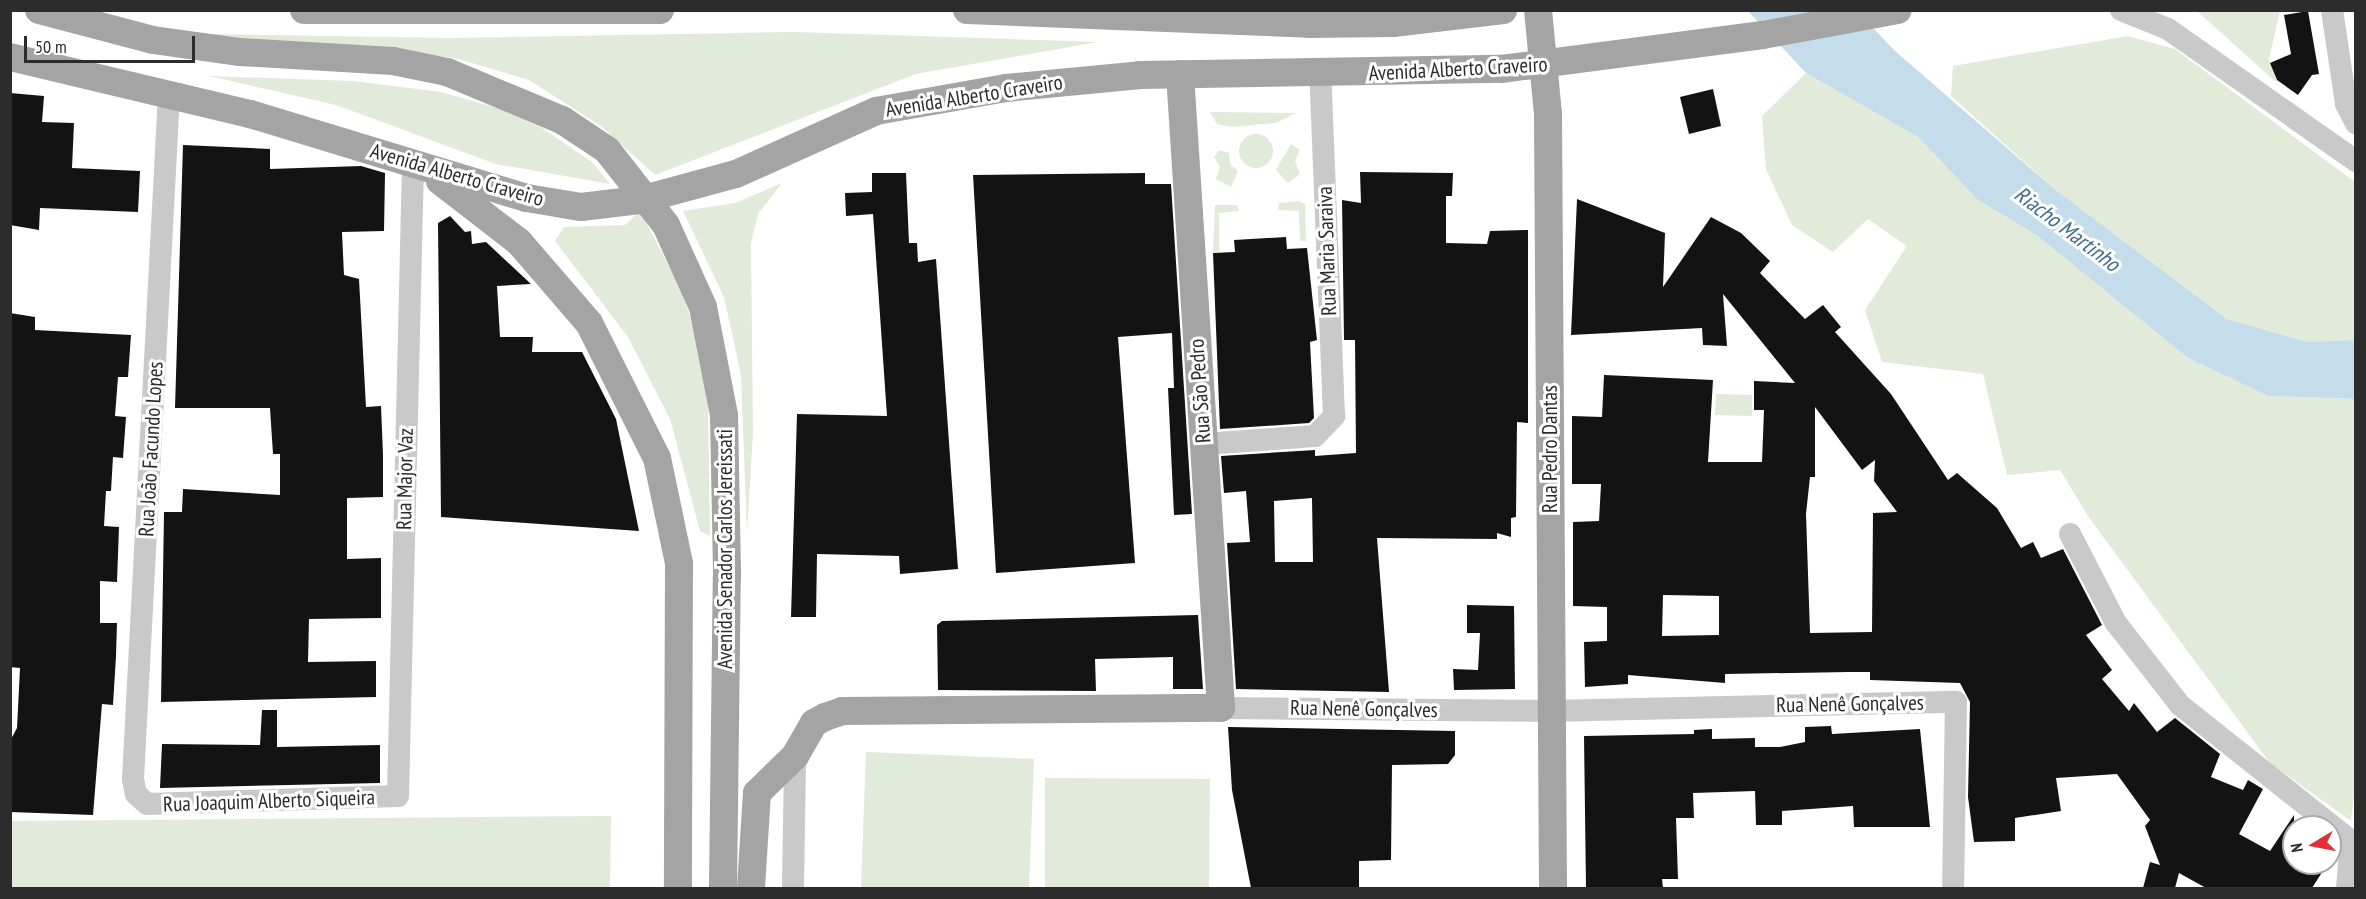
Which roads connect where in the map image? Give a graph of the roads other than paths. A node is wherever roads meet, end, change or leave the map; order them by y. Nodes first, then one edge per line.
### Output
1 (39, 10) edge
2 (304, 10) edge
3 (660, 10) edge
4 (967, 10) edge
5 (1503, 10) edge
6 (1538, 10) edge
7 (2121, 10) edge
8 (2332, 10) edge
9 (1888, 13) edge
10 (2168, 20) edge
11 (10, 57) edge
12 (1543, 65) junction
13 (1180, 74) junction
14 (1320, 74) junction
15 (169, 94) junction
16 (2355, 124) edge
17 (2355, 161) edge
18 (413, 163) junction
19 (1204, 444) junction
20 (2070, 534) dead end
21 (1221, 708) junction
22 (1549, 711) junction
23 (795, 756) junction
24 (398, 796) joint
25 (141, 801) joint
26 (678, 888) edge
27 (723, 888) edge
28 (751, 888) edge
29 (793, 888) edge
30 (1553, 888) edge
31 (1953, 888) edge
32 (2347, 888) edge

1 - 27 main road, Avenida Senador Carlos Jereissati, bridge
2 - 3 main road
4 - 5 main road
6 - 12 main road, Rua Pedro Dantas
7 - 10 street
8 - 16 street
9 - 12 main road, Avenida Alberto Craveiro
10 - 17 street
11 - 15 main road, Avenida Alberto Craveiro
12 - 14 main road, Avenida Alberto Craveiro
12 - 22 main road, Rua Pedro Dantas
13 - 14 main road, Avenida Alberto Craveiro
13 - 18 main road, Avenida Alberto Craveiro
13 - 19 main road, Rua São Pedro
14 - 19 street, Rua Maria Saraiva
15 - 18 main road, Avenida Alberto Craveiro
15 - 25 street, Rua João Facundo Lopes
18 - 24 street, Rua Major Vaz
18 - 26 main road, Avenida Senador Carlos Jereissati
19 - 21 main road, Rua São Pedro
20 - 32 street
21 - 22 street, Rua Nenê Gonçalves
21 - 23 main road, Rua Nenê Gonçalves
22 - 30 main road, Rua Pedro Dantas
22 - 31 street, Rua Nenê Gonçalves
23 - 28 main road, Rua Nenê Gonçalves
23 - 29 street
24 - 25 street, Rua Joaquim Alberto Siqueira

